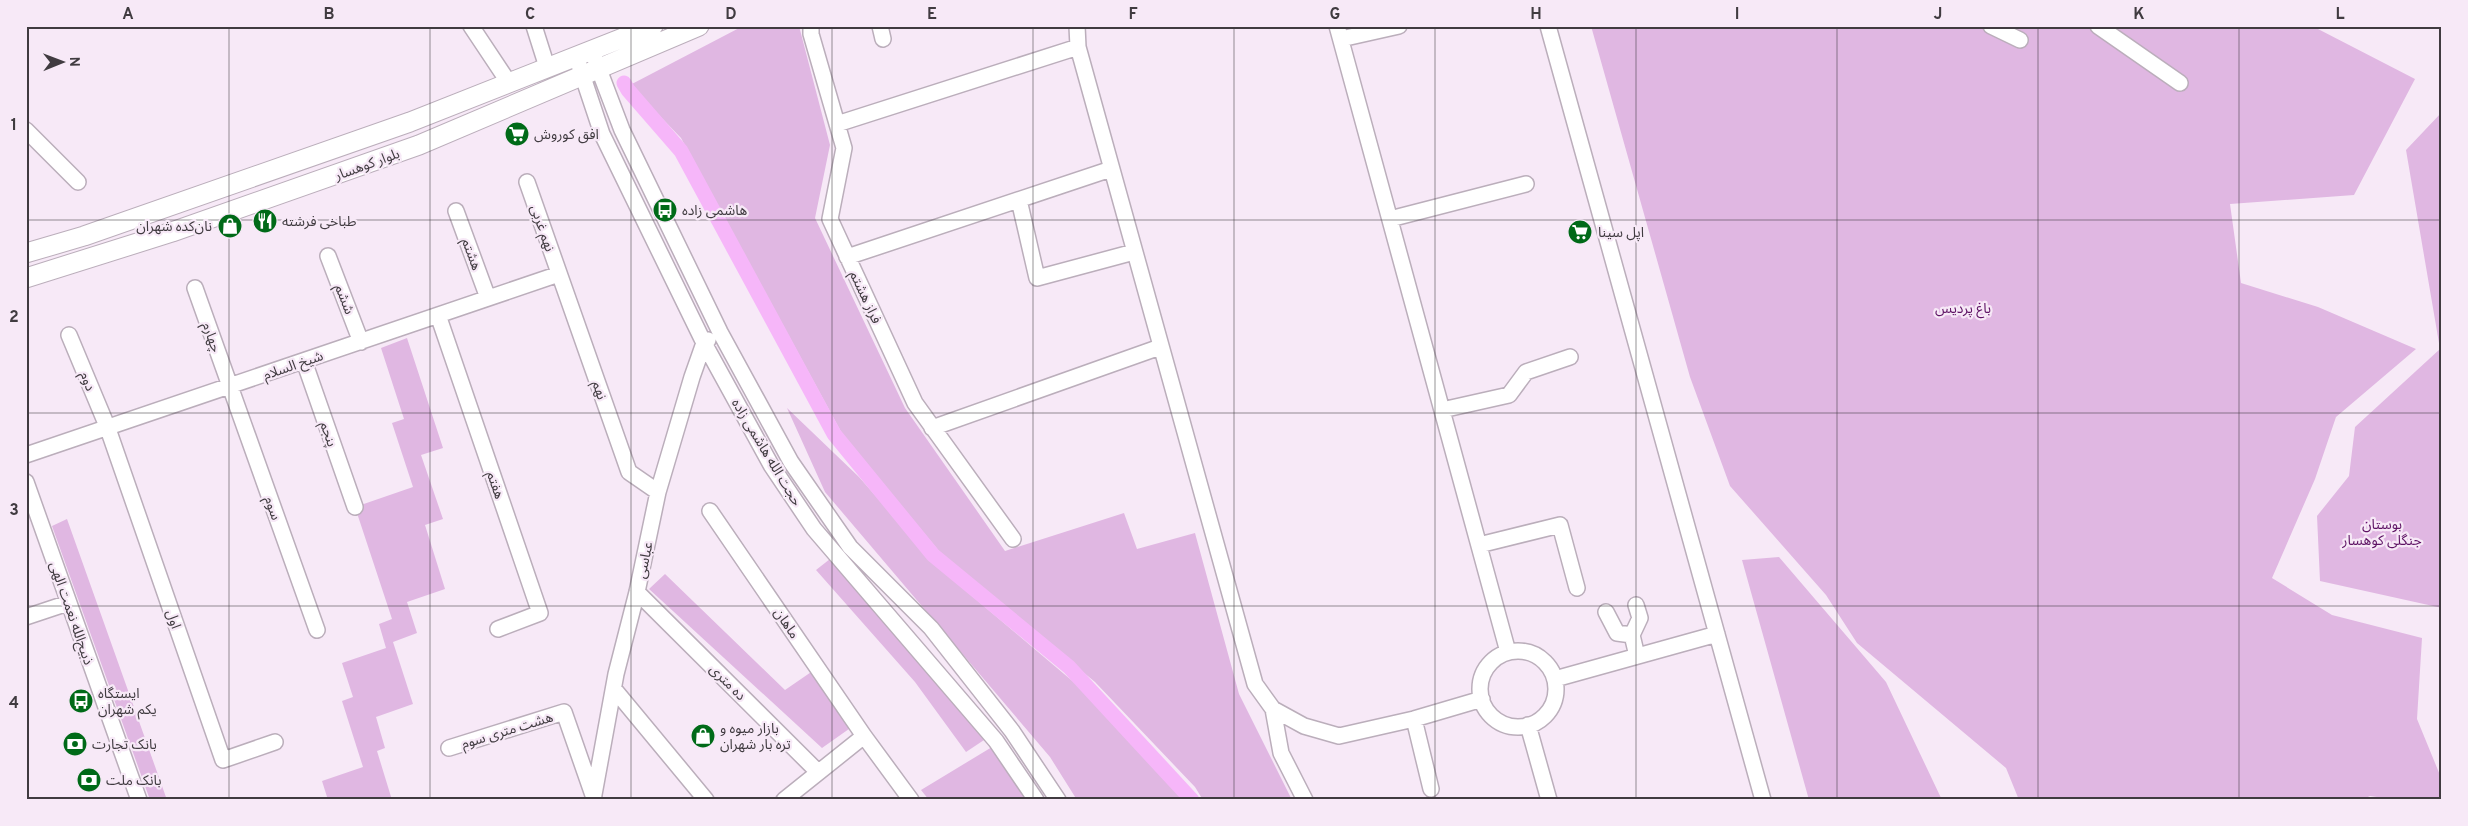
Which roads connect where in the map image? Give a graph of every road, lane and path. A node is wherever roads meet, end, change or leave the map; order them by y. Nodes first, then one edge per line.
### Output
1 (471, 26) edge
2 (534, 26) edge
3 (653, 26) edge
4 (699, 26) edge
5 (812, 26) edge
6 (1077, 26) edge
7 (1399, 26) edge
8 (1548, 26) edge
9 (1991, 26) edge
10 (2098, 26) edge
11 (1339, 33) edge
12 (2020, 40) dead end
13 (1078, 46) junction
14 (584, 54) junction
15 (547, 67) junction
16 (591, 73) junction
17 (509, 82) junction
18 (2180, 83) dead end
19 (837, 124) junction
20 (26, 130) edge
21 (1111, 169) junction
22 (78, 182) dead end
23 (527, 182) dead end
24 (1526, 184) dead end
25 (1019, 200) junction
26 (456, 211) dead end
27 (1390, 219) junction
28 (1134, 252) junction
29 (26, 253) edge
30 (328, 256) dead end
31 (847, 257) junction
32 (559, 274) junction
33 (26, 278) edge
34 (195, 288) dead end
35 (488, 298) junction
36 (438, 315) junction
37 (720, 332) junction
38 (69, 335) dead end
39 (361, 342) junction
40 (704, 343) junction
41 (1160, 347) junction
42 (1570, 357) dead end
43 (304, 361) junction
44 (230, 387) junction
45 (1442, 410) junction
46 (107, 426) junction
47 (932, 428) junction
48 (26, 455) edge
49 (26, 482) edge
50 (658, 492) junction
51 (355, 507) dead end
52 (710, 511) dead end
53 (1013, 539) dead end
54 (1479, 545) junction
55 (1577, 588) dead end
56 (637, 592) junction
57 (68, 603) junction
58 (1636, 605) dead end
59 (1606, 612) dead end
60 (26, 617) edge
61 (498, 629) dead end
62 (317, 630) dead end
63 (1717, 634) junction
64 (1632, 635) junction
65 (1508, 652) junction
66 (1637, 656) junction
67 (1555, 679) junction
68 (614, 689) junction
69 (1482, 699) junction
70 (1273, 709) junction
71 (1414, 719) junction
72 (1528, 726) junction
73 (864, 736) junction
74 (275, 742) dead end
75 (449, 748) dead end
76 (818, 772) junction
77 (1431, 789) dead end
78 (595, 799) edge
79 (139, 800) edge
80 (706, 800) edge
81 (784, 800) edge
82 (911, 800) edge
83 (1036, 800) edge
84 (1058, 800) edge
85 (1305, 800) edge
86 (1549, 800) edge
87 (1763, 800) edge

1 - 17 street
2 - 15 street
3 - 14 main road, بلوار کوهسار
4 - 16 main road, بلوار کوهسار
5 - 19 street, فراز هشتم
6 - 13 street
7 - 11 street
8 - 63 street
9 - 12 street
10 - 18 street
11 - 27 street
13 - 19 street
13 - 21 street
14 - 15 main road, بلوار کوهسار
14 - 16 street, حجت الله هاشمی زاده
15 - 17 main road, بلوار کوهسار
16 - 33 main road, بلوار کوهسار
16 - 37 street
16 - 40 street, حجت الله هاشمی زاده
17 - 29 main road, بلوار کوهسار
19 - 31 street, فراز هشتم
20 - 22 street
21 - 25 street
21 - 28 street
23 - 32 street, نهم غربی
24 - 27 street
25 - 28 street
25 - 31 street
26 - 35 street, هشتم
27 - 45 street
28 - 41 street
30 - 39 street, ششم
31 - 47 street, فراز هشتم
32 - 35 street, شیخ السلام
32 - 50 street, نهم
34 - 44 street, چهارم
35 - 36 street, شیخ السلام
36 - 39 street, شیخ السلام
36 - 61 street, هفتم
37 - 40 street
37 - 84 street
38 - 46 street, دوم
39 - 43 street, شیخ السلام
40 - 50 street, عباسی
40 - 83 street, حجت الله هاشمی زاده
41 - 47 street
41 - 70 street
42 - 45 street
43 - 44 street, شیخ السلام
43 - 51 street, پنجم
44 - 46 street, شیخ السلام
44 - 62 street, سوم
45 - 54 street
46 - 48 street, شیخ السلام
46 - 74 street, اول
47 - 53 street, فراز هشتم
49 - 57 street, ذبیح‌الله نعمت الهی
50 - 56 street, عباسی
52 - 73 street, ماهان
54 - 55 street
54 - 65 street
56 - 68 street, عباسی
56 - 76 street, ده متری
57 - 60 street
57 - 79 street, ذبیح‌الله نعمت الهی
58 - 64 street
59 - 64 street
63 - 66 street
63 - 87 street
64 - 66 street
65 - 67 street
65 - 69 street
66 - 67 street
67 - 72 street
68 - 78 street, عباسی
68 - 80 street
69 - 71 street
69 - 72 street
70 - 71 street
70 - 85 street
71 - 77 street
72 - 86 street
73 - 76 street
73 - 82 street, ماهان
75 - 78 street, هشت متری سوم
76 - 81 street

